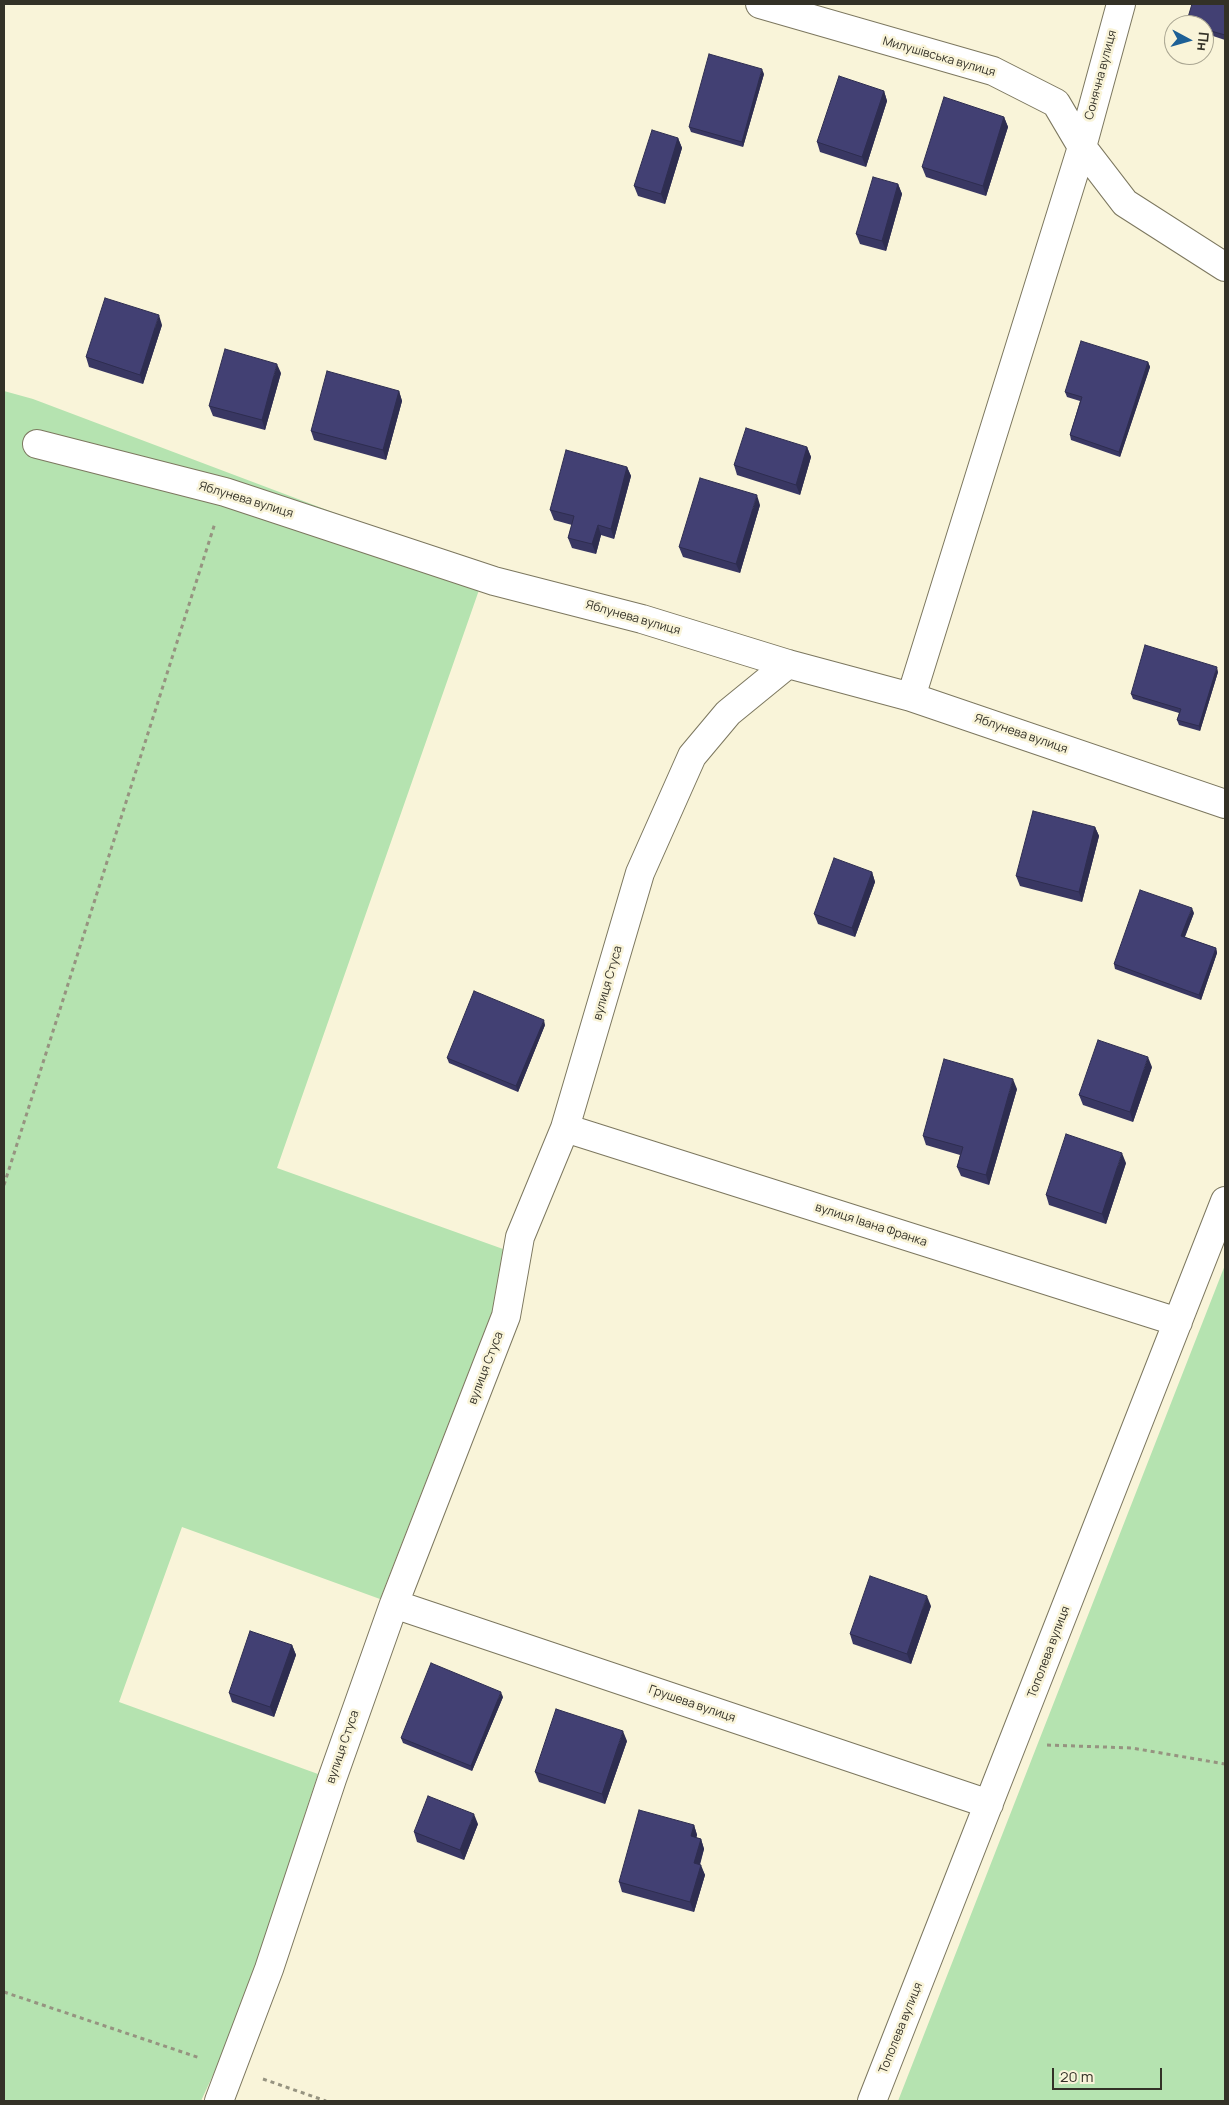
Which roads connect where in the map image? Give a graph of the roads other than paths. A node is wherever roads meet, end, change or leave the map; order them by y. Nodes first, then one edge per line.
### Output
1 (760, 4) edge
2 (1120, 4) edge
3 (1082, 147) junction
4 (1225, 267) edge
5 (37, 444) dead end
6 (788, 664) junction
7 (912, 697) junction
8 (1225, 804) edge
9 (565, 1128) junction
10 (1225, 1202) edge
11 (1178, 1322) junction
12 (394, 1604) junction
13 (989, 1804) junction
14 (219, 2101) edge
15 (872, 2101) edge

1 - 3 street, Милушівська вулиця
2 - 3 street, Сонячна вулиця
3 - 4 street, Милушівська вулиця
3 - 7 street, Сонячна вулиця
5 - 6 street, Яблунева вулиця
6 - 7 street, Яблунева вулиця
6 - 9 street, вулиця Стуса
7 - 8 street, Яблунева вулиця
9 - 11 street, вулиця Івана Франка
9 - 12 street, вулиця Стуса
10 - 11 street, Тополева вулиця
11 - 13 street, Тополева вулиця
12 - 13 street, Грушева вулиця
12 - 14 street, вулиця Стуса
13 - 15 street, Тополева вулиця

